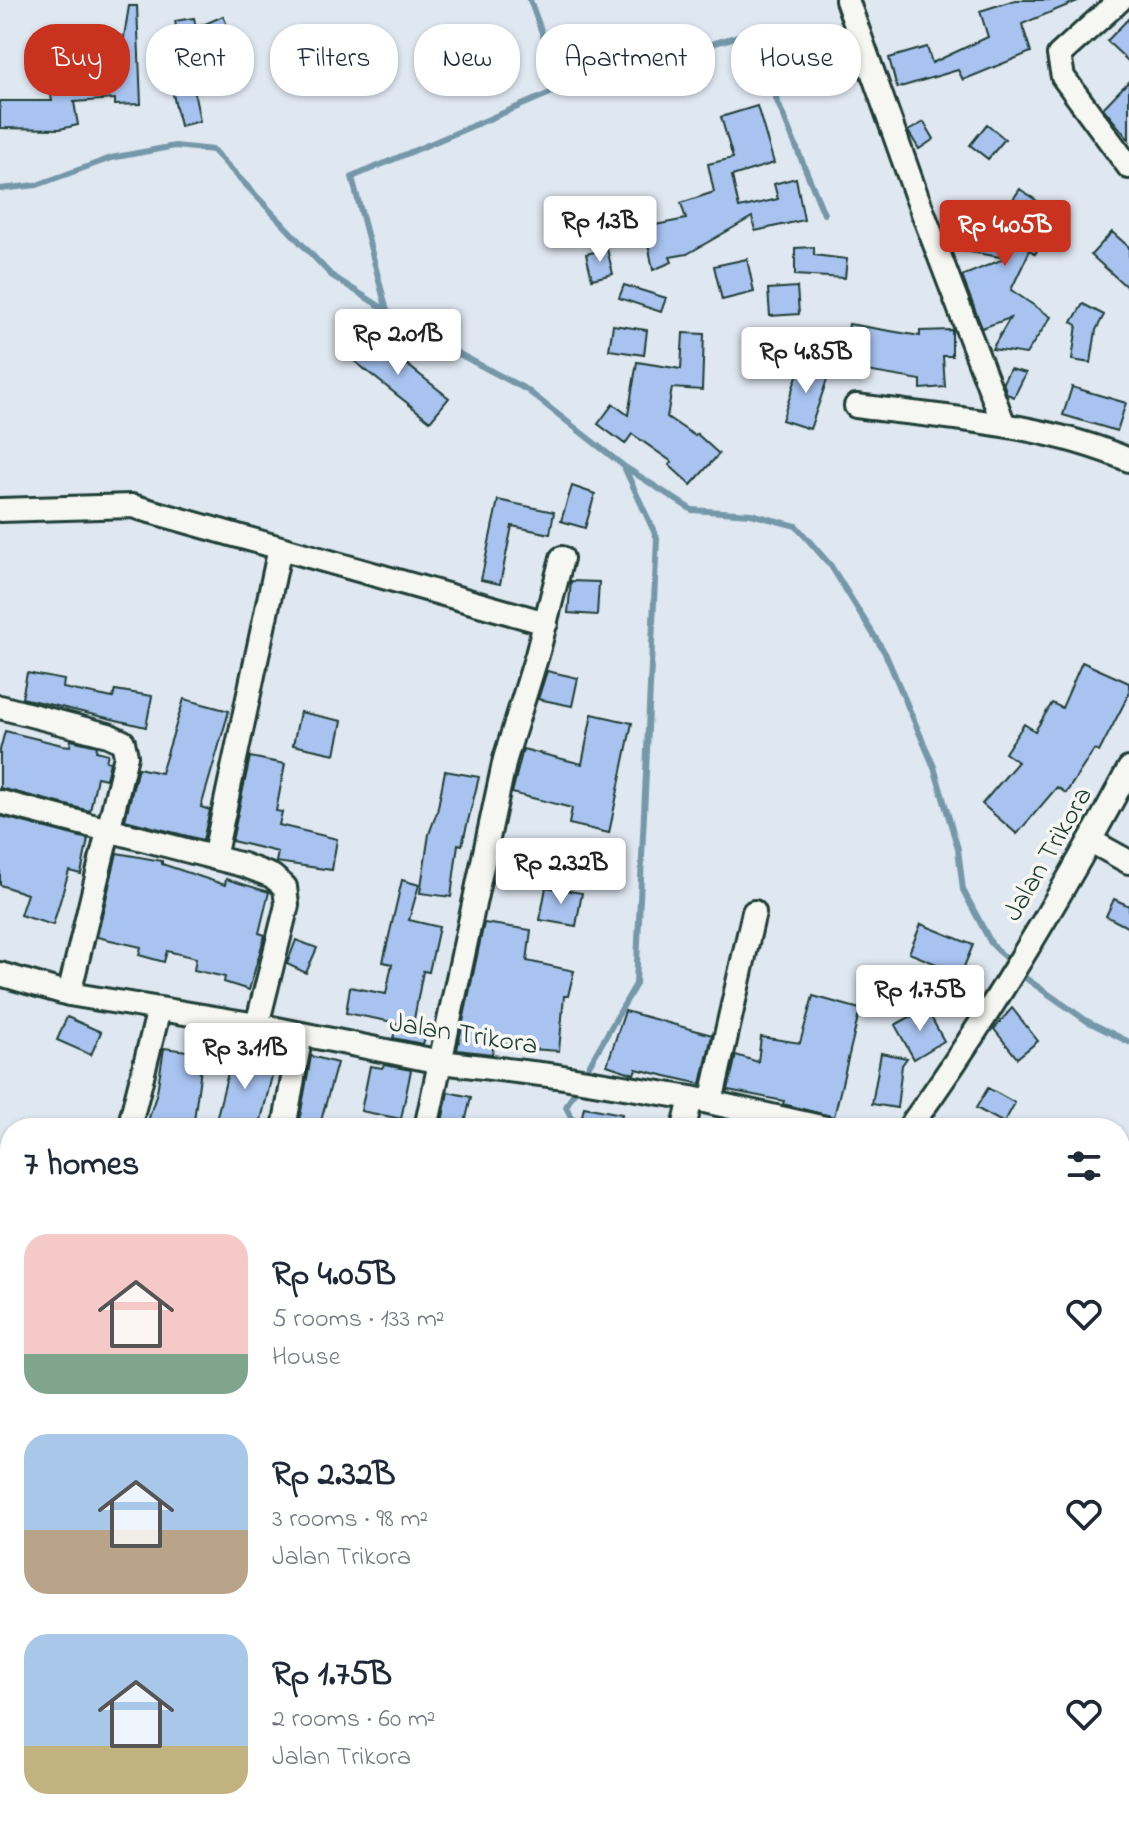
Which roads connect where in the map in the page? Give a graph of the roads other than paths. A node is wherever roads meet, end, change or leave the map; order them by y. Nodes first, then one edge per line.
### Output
1 (847, 0) edge
2 (1120, 0) edge
3 (1129, 167) edge
4 (856, 406) dead end
5 (1004, 425) junction
6 (1129, 460) edge
7 (0, 510) edge
8 (280, 548) junction
9 (562, 558) dead end
10 (540, 621) junction
11 (0, 707) edge
12 (1129, 769) edge
13 (0, 802) edge
14 (106, 827) junction
15 (1091, 841) junction
16 (214, 858) junction
17 (1129, 862) edge
18 (754, 912) dead end
19 (0, 974) edge
20 (69, 994) junction
21 (159, 1009) junction
22 (257, 1025) junction
23 (301, 1034) junction
24 (441, 1062) junction
25 (701, 1100) junction
26 (132, 1118) edge
27 (286, 1118) edge
28 (428, 1118) edge
29 (690, 1118) edge
30 (771, 1118) edge
31 (916, 1118) edge

1 - 5 street
2 - 3 street
4 - 5 street
5 - 6 street
7 - 8 street
8 - 10 street
8 - 16 street
9 - 10 street
10 - 24 street
11 - 14 street
12 - 15 street, Jalan Trikora
13 - 14 street
14 - 16 street
14 - 20 street
15 - 17 street
15 - 31 street, Jalan Trikora
16 - 22 street
18 - 25 street
19 - 20 street, Jalan Trikora
20 - 21 street, Jalan Trikora
21 - 22 street, Jalan Trikora
21 - 26 street
22 - 23 street, Jalan Trikora
23 - 24 street, Jalan Trikora
23 - 27 street
24 - 25 street, Jalan Trikora
24 - 28 street
25 - 29 street
25 - 30 street, Jalan Trikora

